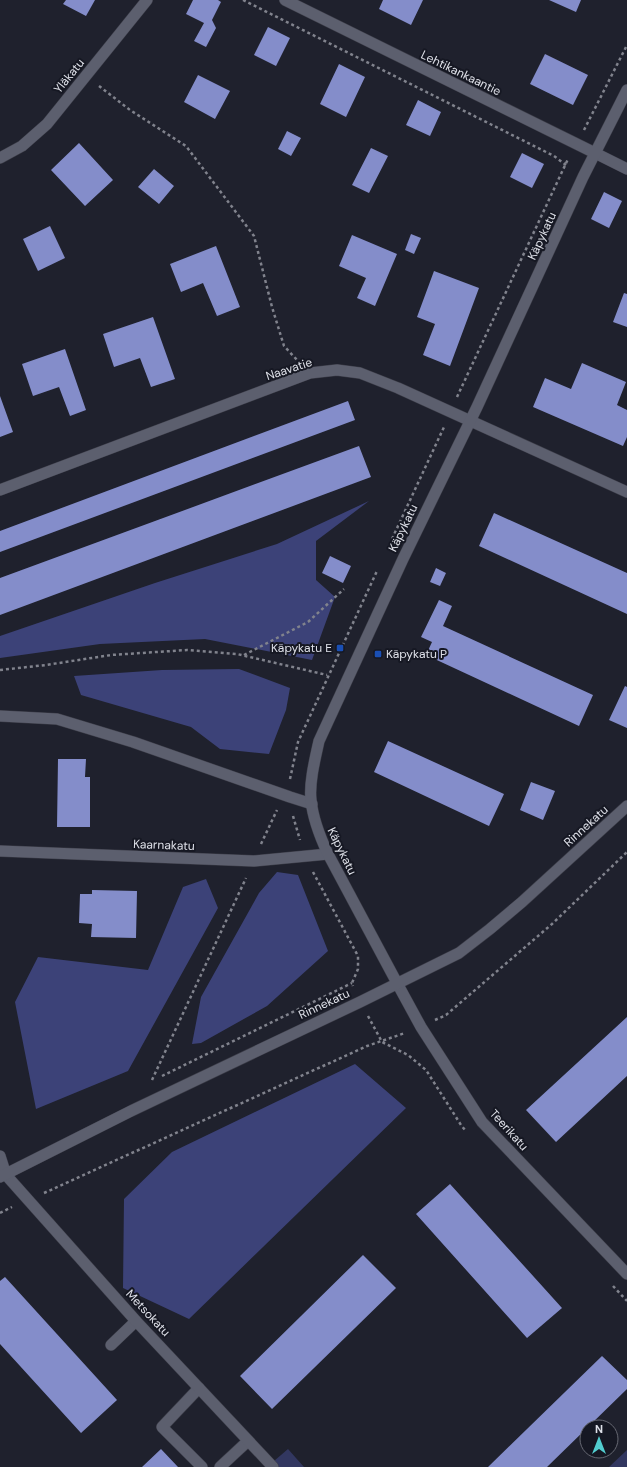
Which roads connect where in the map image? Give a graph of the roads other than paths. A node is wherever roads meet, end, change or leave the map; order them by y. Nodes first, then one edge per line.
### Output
1 (147, 0) edge
2 (285, 0) edge
3 (627, 90) edge
4 (595, 154) junction
5 (0, 158) edge
6 (627, 169) edge
7 (470, 421) junction
8 (0, 490) edge
9 (627, 492) edge
10 (0, 716) edge
11 (312, 804) junction
12 (627, 806) edge
13 (0, 851) edge
14 (328, 854) junction
15 (397, 983) junction
16 (0, 1156) edge
17 (3, 1176) edge
18 (627, 1274) edge
19 (136, 1320) junction
20 (111, 1345) dead end
21 (199, 1388) junction
22 (248, 1441) junction
23 (202, 1467) edge
24 (220, 1467) edge
25 (273, 1467) edge

1 - 5 street, Yläkatu
2 - 4 street, Lehtikankaantie
3 - 4 street, Käpykatu
4 - 6 street, Lehtikankaantie
4 - 7 street, Käpykatu
7 - 8 street, Naavatie
7 - 9 street, Naavatie
7 - 11 street, Käpykatu
10 - 11 street
11 - 14 street, Käpykatu
12 - 15 street, Rinnekatu
13 - 14 street, Kaarnakatu
14 - 15 street, Käpykatu
15 - 17 street, Rinnekatu
15 - 18 street, Teerikatu
16 - 17 street
17 - 19 street, Metsokatu
19 - 20 street
19 - 21 street, Metsokatu
21 - 22 street, Metsokatu
21 - 23 street
22 - 24 street
22 - 25 street, Metsokatu

